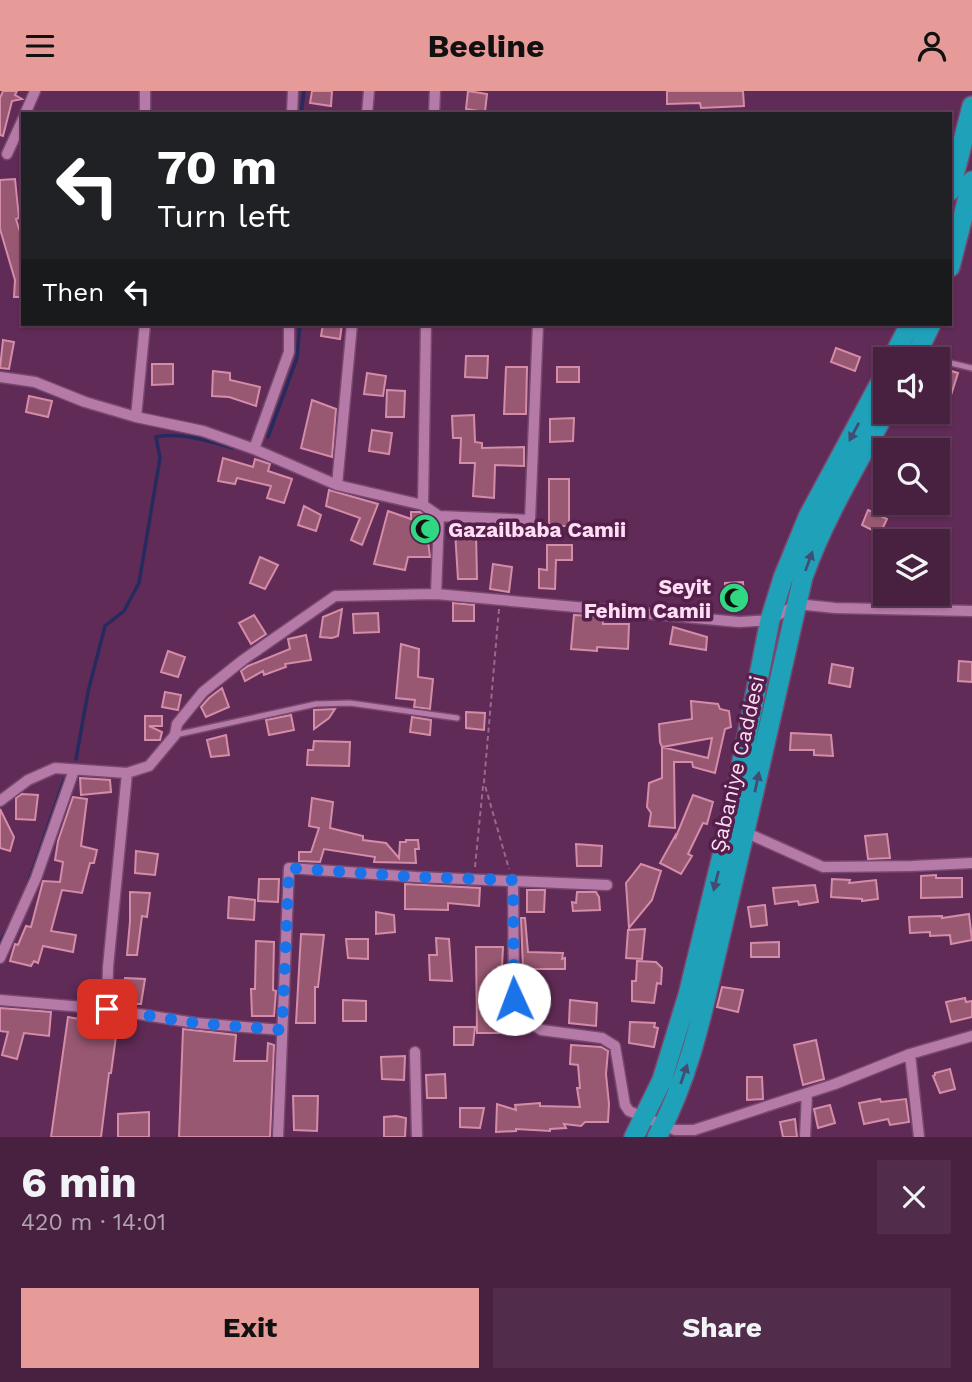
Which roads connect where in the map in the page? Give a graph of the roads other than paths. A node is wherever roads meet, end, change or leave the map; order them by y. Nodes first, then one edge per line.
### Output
1 (36, 91) edge
2 (145, 91) edge
3 (293, 91) edge
4 (369, 91) edge
5 (435, 91) edge
6 (972, 106) edge
7 (26, 112) edge
8 (145, 112) edge
9 (292, 112) edge
10 (367, 112) edge
11 (434, 112) edge
12 (21, 123) edge
13 (7, 154) dead end
14 (972, 181) edge
15 (952, 183) edge
16 (952, 259) edge
17 (145, 326) edge
18 (289, 326) edge
19 (352, 326) edge
20 (426, 326) edge
21 (538, 326) edge
22 (909, 326) edge
23 (931, 326) edge
24 (898, 347) edge
25 (928, 347) edge
26 (950, 363) edge
27 (972, 368) edge
28 (0, 377) edge
29 (873, 396) edge
30 (136, 417) junction
31 (879, 424) edge
32 (254, 449) junction
33 (337, 485) junction
34 (423, 505) junction
35 (439, 516) junction
36 (436, 594) junction
37 (797, 604) junction
38 (972, 611) edge
39 (770, 620) junction
40 (457, 718) dead end
41 (176, 735) junction
42 (74, 770) junction
43 (127, 773) junction
44 (0, 801) edge
45 (747, 833) junction
46 (972, 863) edge
47 (513, 880) junction
48 (607, 885) dead end
49 (0, 958) edge
50 (0, 1000) edge
51 (107, 1009) junction
52 (282, 1030) junction
53 (972, 1036) edge
54 (415, 1052) dead end
55 (910, 1054) junction
56 (807, 1093) junction
57 (645, 1118) junction
58 (660, 1131) edge
59 (278, 1137) edge
60 (417, 1137) edge
61 (634, 1137) edge
62 (805, 1137) edge
63 (919, 1137) edge

1 - 7 street
2 - 8 street
3 - 9 street
4 - 10 street
5 - 11 street
6 - 15 highway
12 - 13 street
14 - 16 highway
17 - 30 street
18 - 32 street
19 - 33 street
20 - 34 street
21 - 35 street
22 - 24 highway
23 - 25 highway
26 - 27 lane
28 - 30 street
29 -> 39 highway
30 - 32 street
37 -> 31 highway, Şabaniye Caddesi
32 - 33 street
33 - 34 street
34 - 35 street
35 - 36 street
36 - 39 street
36 - 41 street
37 - 38 street
37 - 39 street
45 -> 37 highway, Şabaniye Caddesi
39 -> 57 highway
40 - 41 lane
41 - 43 street
42 - 43 street
42 - 44 street
42 - 49 street
43 - 51 street
45 - 46 street
58 -> 45 highway, Şabaniye Caddesi
47 - 48 street
47 - 52 street
47 - 57 street
50 - 51 street
51 - 52 street
52 - 59 street
53 - 55 street
54 - 60 street
55 - 56 street
55 - 63 street
56 - 58 street
56 - 62 street
57 - 58 street
57 - 61 highway

